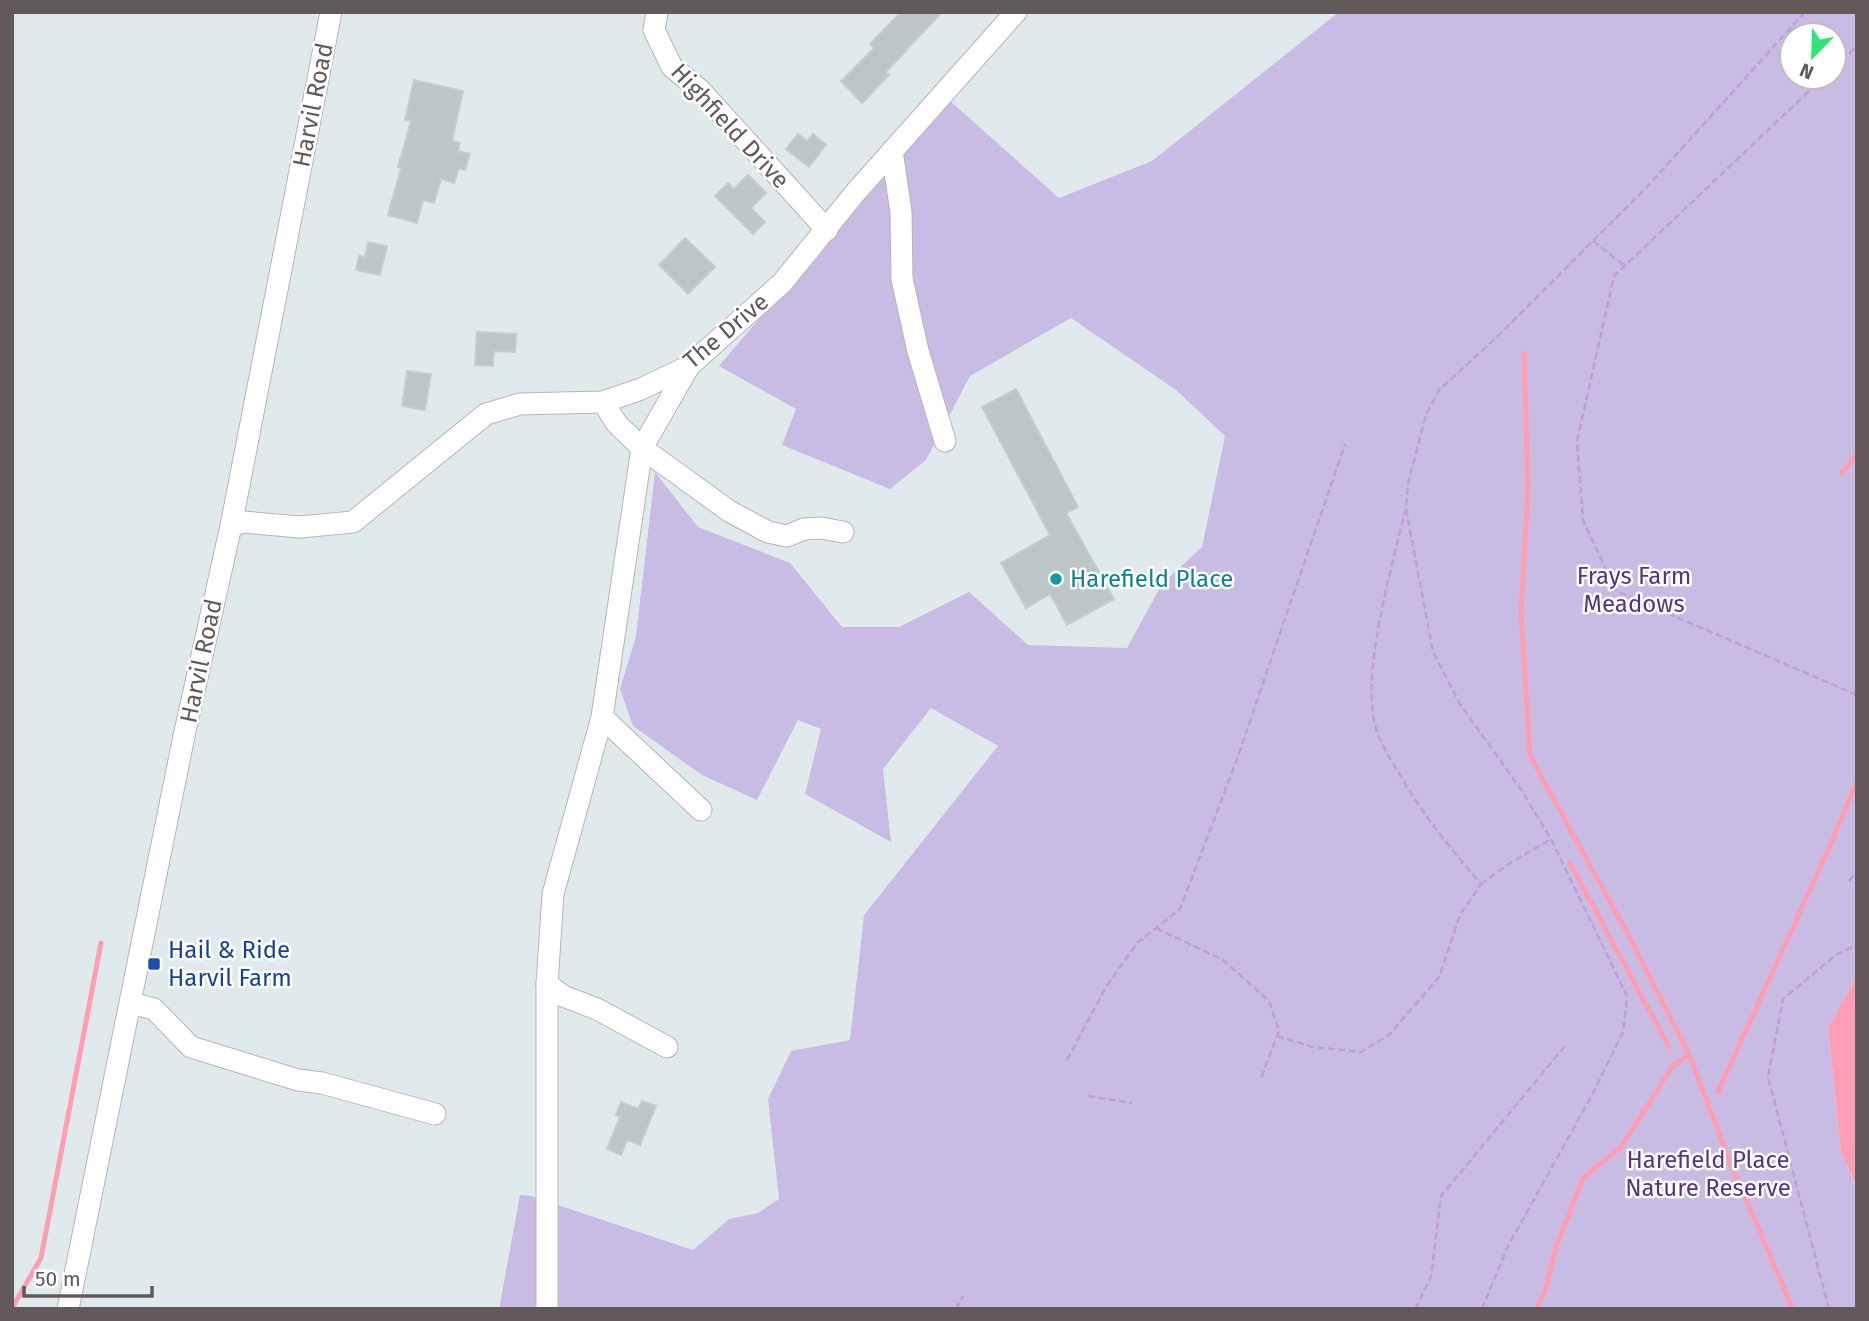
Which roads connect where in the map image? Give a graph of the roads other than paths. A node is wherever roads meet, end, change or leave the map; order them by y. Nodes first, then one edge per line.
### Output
1 (331, 12) edge
2 (657, 12) edge
3 (1016, 12) edge
4 (892, 151) junction
5 (827, 230) junction
6 (689, 366) junction
7 (603, 402) junction
8 (946, 441) dead end
9 (642, 448) junction
10 (231, 526) junction
11 (843, 532) dead end
12 (602, 717) junction
13 (701, 810) dead end
14 (547, 984) junction
15 (131, 1003) junction
16 (667, 1047) dead end
17 (435, 1114) dead end
18 (68, 1309) edge
19 (547, 1309) edge

1 - 10 street, Harvil Road
2 - 5 street, Highfield Drive
3 - 4 street, The Drive
4 - 5 street, The Drive
4 - 8 street
5 - 6 street, The Drive
6 - 7 street, The Drive
6 - 9 street
7 - 9 street
7 - 10 street, The Drive
9 - 11 street
9 - 12 street
10 - 15 street, Harvil Road
12 - 13 street
12 - 14 street
14 - 16 street
14 - 19 street
15 - 17 street
15 - 18 street, Harvil Road

